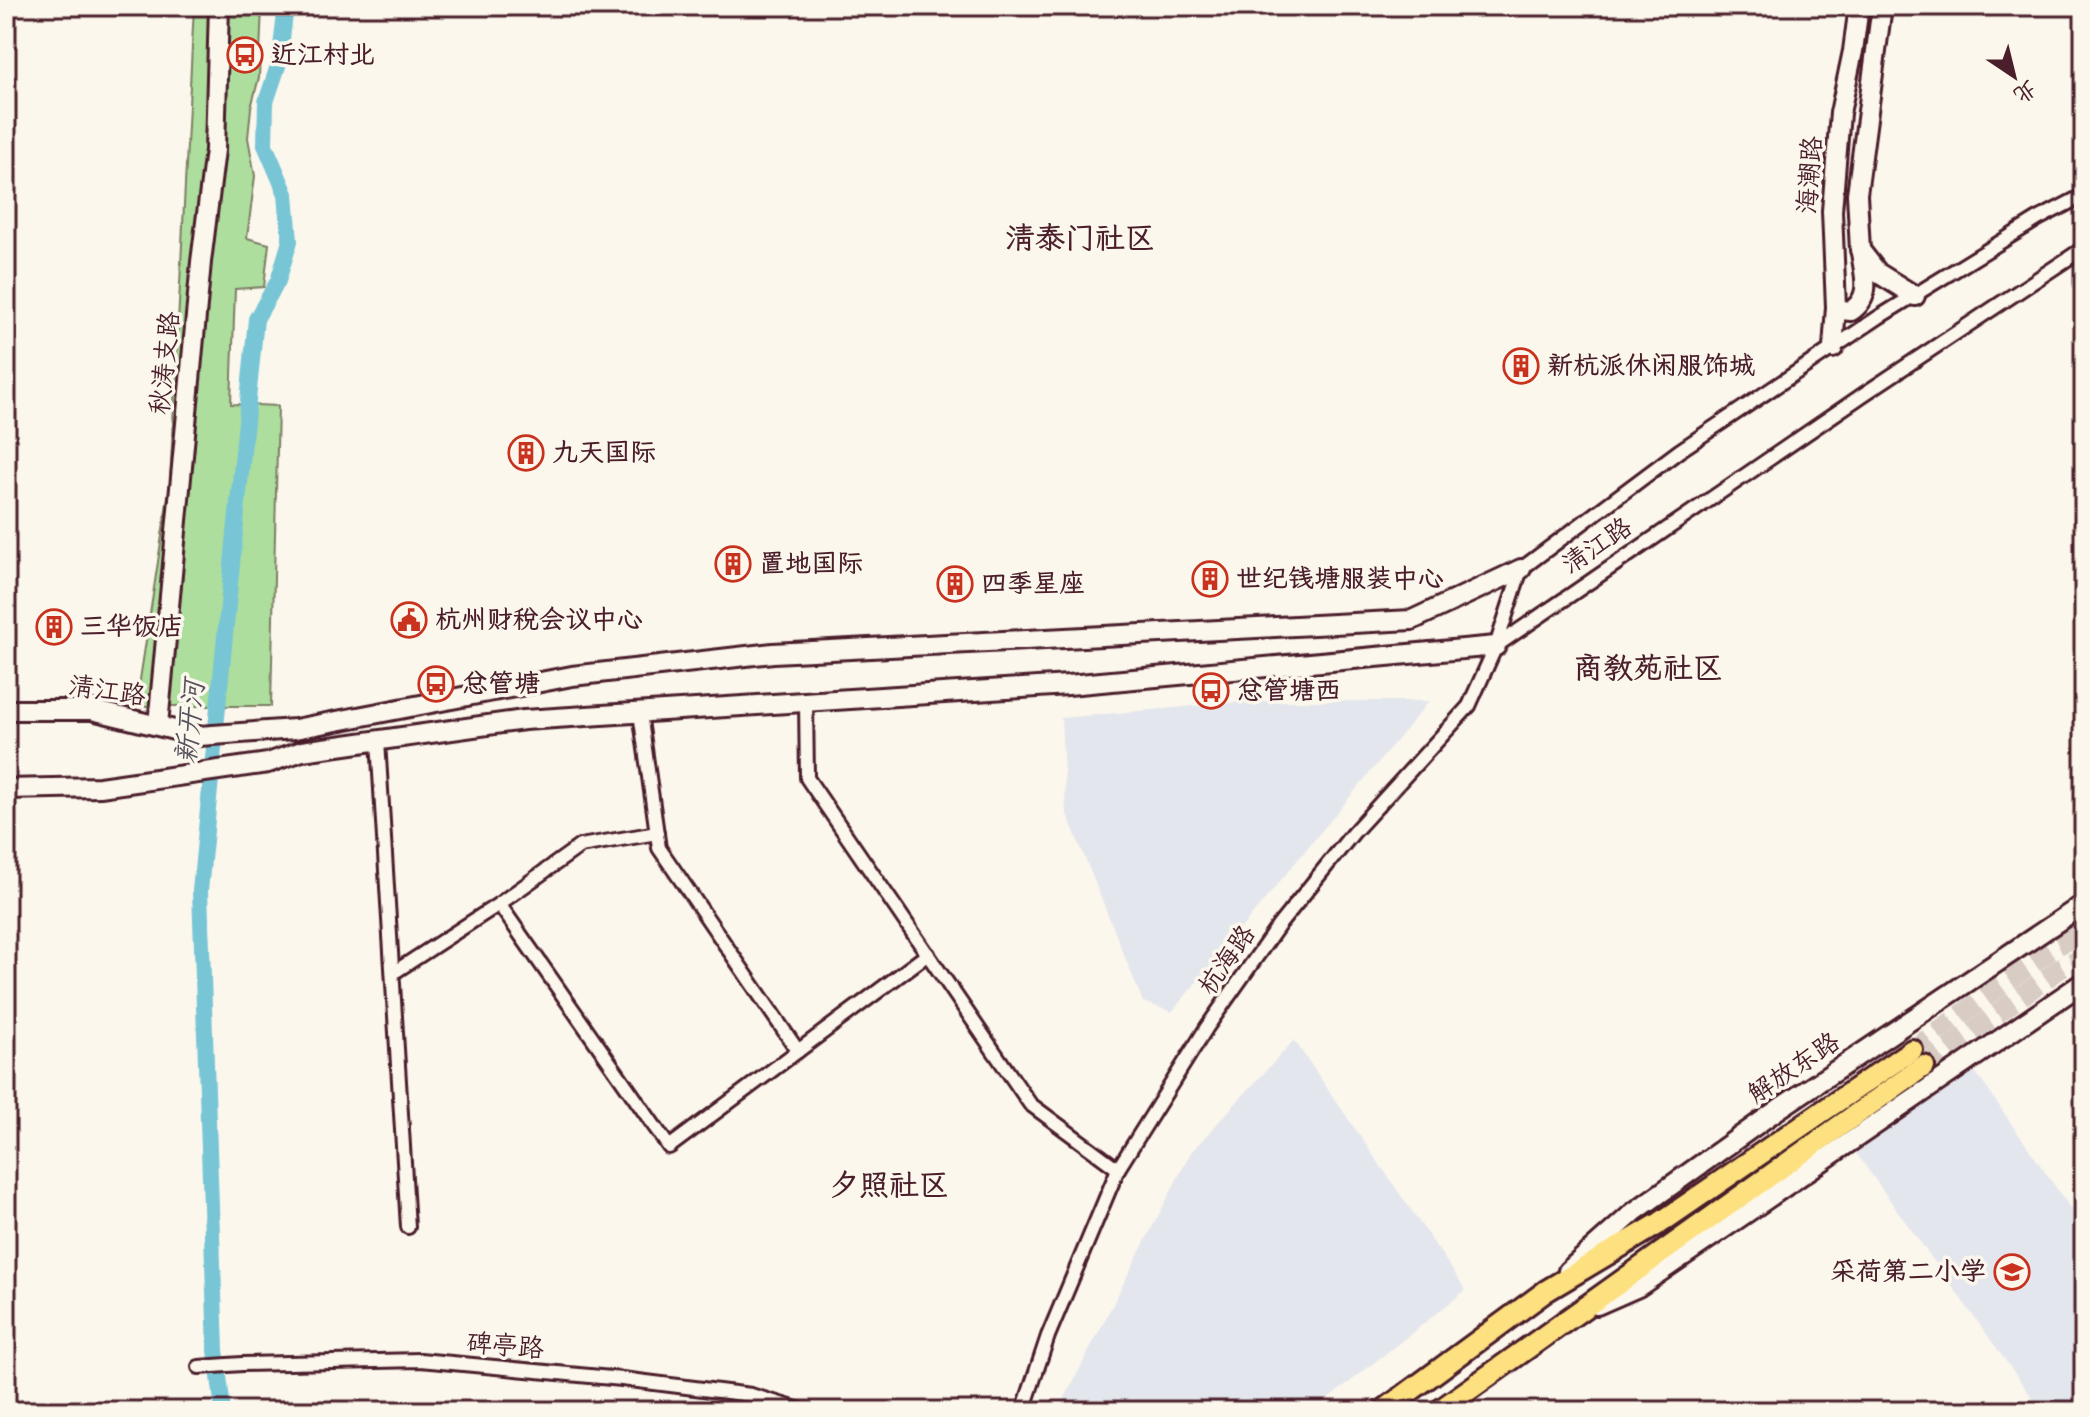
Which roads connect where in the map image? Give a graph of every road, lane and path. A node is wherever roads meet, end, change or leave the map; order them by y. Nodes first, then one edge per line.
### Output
1 (219, 6) edge
2 (1859, 6) edge
3 (1882, 6) edge
4 (2084, 195) edge
5 (2084, 248) edge
6 (1860, 250) junction
7 (1915, 296) junction
8 (1836, 307) junction
9 (1833, 348) junction
10 (1521, 569) junction
11 (1496, 646) junction
12 (806, 702) junction
13 (6, 710) edge
14 (640, 713) junction
15 (158, 725) junction
16 (378, 741) junction
17 (6, 789) edge
18 (657, 833) junction
19 (499, 904) junction
20 (2084, 904) edge
21 (928, 954) junction
22 (393, 973) junction
23 (2084, 982) edge
24 (798, 1051) junction
25 (1118, 1169) junction
26 (408, 1227) dead end
27 (1546, 1291) junction
28 (1565, 1319) junction
29 (199, 1367) dead end
30 (804, 1411) edge
31 (1023, 1411) edge
32 (1383, 1411) edge
33 (1439, 1411) edge

1 - 15 main road, 秋涛支路
2 - 8 main road, 海潮路
3 - 6 main road, 海潮路
4 - 7 street, 清江路
5 - 11 street, 清江路
6 - 7 main road
6 - 8 main road, 海潮路
7 - 9 street, 清江路
8 - 9 main road, 海潮路
9 - 10 street, 清江路
10 - 11 street, 杭海路
10 - 15 main road, 清江路
11 - 12 main road, 清江路
11 - 25 street, 杭海路
12 - 14 main road, 清江路
12 - 21 street
13 - 15 main road, 清江路
14 - 16 main road, 清江路
14 - 18 street
16 - 17 main road, 清江路
16 - 22 street
18 - 19 street
18 - 24 street
19 - 22 street
19 - 24 street
20 - 27 main road, 解放东路
21 - 24 street
21 - 25 street
22 - 26 street
23 - 28 main road, 解放东路
25 - 31 street, 杭海路
27 - 28 main road, 解放东路
27 - 32 main road, 解放东路
28 - 33 main road, 解放东路
29 - 30 street, 碑亭路

